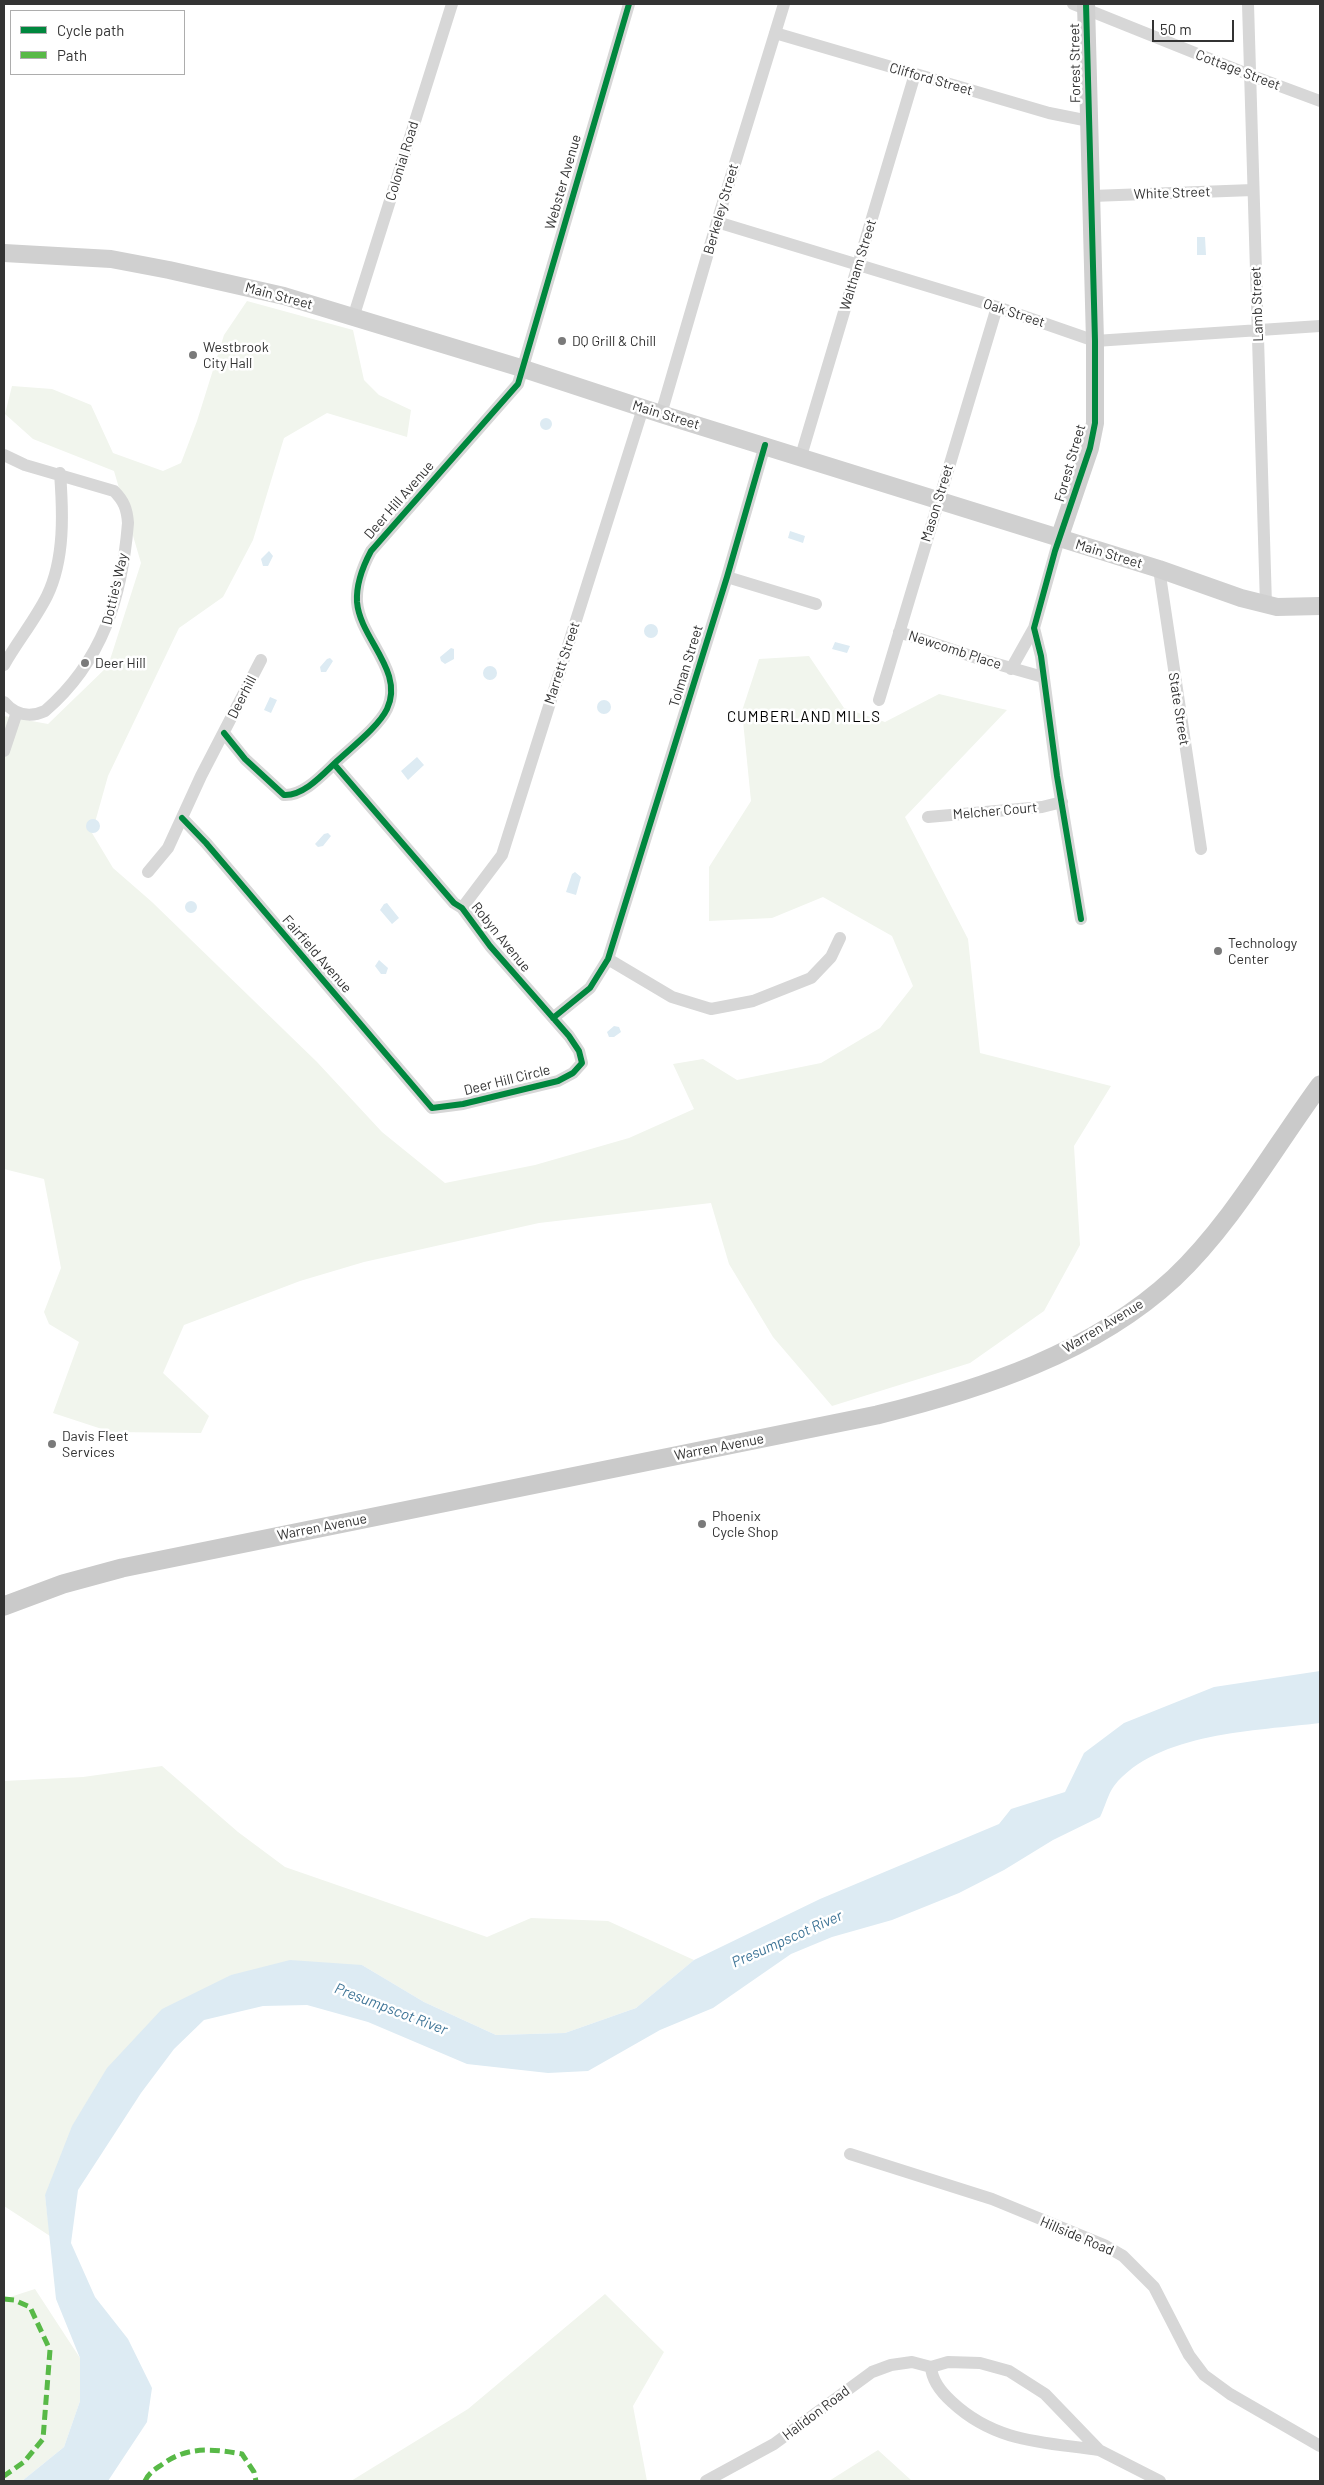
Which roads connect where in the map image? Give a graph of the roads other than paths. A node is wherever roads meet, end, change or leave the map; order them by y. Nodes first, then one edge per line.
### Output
1 (452, 4) edge
2 (629, 4) edge
3 (784, 4) edge
4 (1248, 4) edge
5 (1082, 5) edge
6 (775, 33) junction
7 (916, 74) junction
8 (1250, 75) junction
9 (1320, 101) edge
10 (1089, 121) junction
11 (1253, 190) junction
12 (1092, 196) junction
13 (717, 222) junction
14 (4, 252) edge
15 (858, 266) junction
16 (997, 307) junction
17 (353, 318) junction
18 (1320, 326) edge
19 (1258, 330) junction
20 (1095, 340) junction
21 (521, 368) junction
22 (643, 408) junction
23 (662, 414) junction
24 (765, 445) junction
25 (4, 455) edge
26 (801, 456) junction
27 (60, 473) junction
28 (938, 500) junction
29 (1059, 539) junction
30 (1159, 569) junction
31 (727, 577) junction
32 (816, 604) dead end
33 (1266, 605) junction
34 (1320, 606) edge
35 (1034, 628) junction
36 (899, 632) junction
37 (261, 660) dead end
38 (4, 665) edge
39 (1011, 669) junction
40 (1043, 677) junction
41 (879, 700) dead end
42 (4, 702) edge
43 (17, 712) junction
44 (224, 733) junction
45 (4, 751) edge
46 (334, 764) junction
47 (1062, 802) junction
48 (182, 818) junction
49 (928, 818) dead end
50 (1201, 848) dead end
51 (148, 872) dead end
52 (462, 908) junction
53 (1081, 919) dead end
54 (840, 938) dead end
55 (608, 959) junction
56 (553, 1018) junction
57 (582, 1063) joint
58 (1320, 1085) edge
59 (432, 1108) joint
60 (4, 1606) edge
61 (850, 2154) dead end
62 (931, 2367) junction
63 (1320, 2446) edge
64 (1099, 2450) junction
65 (706, 2481) edge
66 (1160, 2481) edge

1 - 17 street, Colonial Road
2 - 21 street, Webster Avenue
3 - 6 street, Berkeley Street
4 - 8 street, Lamb Street
5 - 8 street, Cottage Street
5 - 10 main road, Forest Street
6 - 7 street, Clifford Street
6 - 13 street, Berkeley Street
7 - 10 street, Clifford Street
7 - 15 street, Waltham Street
8 - 9 street, Cottage Street
8 - 11 street, Lamb Street
10 - 12 main road, Forest Street
11 - 12 street, White Street
11 - 19 street, Lamb Street
12 - 20 main road, Forest Street
13 - 15 street, Oak Street
13 - 23 street, Berkeley Street
14 - 17 main road, Main Street
15 - 16 street, Oak Street
15 - 26 street, Waltham Street
16 - 20 street, Oak Street
16 - 28 street, Mason Street
17 - 21 main road, Main Street
18 - 19 street, Oak Street
19 - 20 street, Oak Street
19 - 33 street, Lamb Street
20 - 29 main road, Forest Street
21 - 22 main road, Main Street
21 - 46 street, Deer Hill Avenue
22 - 23 main road, Main Street
22 - 52 street, Marrett Street
23 - 24 main road, Main Street
24 - 26 main road, Main Street
24 - 31 street, Tolman Street
25 - 27 street, Dottie's Way
26 - 28 main road, Main Street
27 - 38 street
27 - 43 street, Dottie's Way
28 - 29 main road, Main Street
28 - 36 street, Mason Street
29 - 30 main road, Main Street
29 - 35 street, Forest Street
30 - 33 main road, Main Street
30 - 50 street, State Street
31 - 32 street
31 - 55 street, Tolman Street
33 - 34 main road, Main Street
35 - 39 street, Newcomb Place
35 - 40 street
36 - 39 street, Newcomb Place
36 - 41 street, Mason Street
37 - 44 street, Deerhill
39 - 40 street, Newcomb Place
40 - 47 street
42 - 43 street
43 - 45 street
44 - 46 street
44 - 48 street
46 - 52 street, Robyn Avenue
47 - 49 street, Melcher Court
47 - 53 street
48 - 51 street
48 - 59 street, Fairfield Avenue
52 - 56 street, Robyn Avenue
54 - 55 street
55 - 56 street, Tolman Street
56 - 57 street, Robyn Avenue
57 - 59 street, Deer Hill Circle
58 - 60 main road, Warren Avenue
61 - 63 street, Hillside Road
62 - 64 street, Halidon Road
62 - 64 street, Halidon Road
62 - 65 street, Halidon Road
64 - 66 street, Halidon Road

